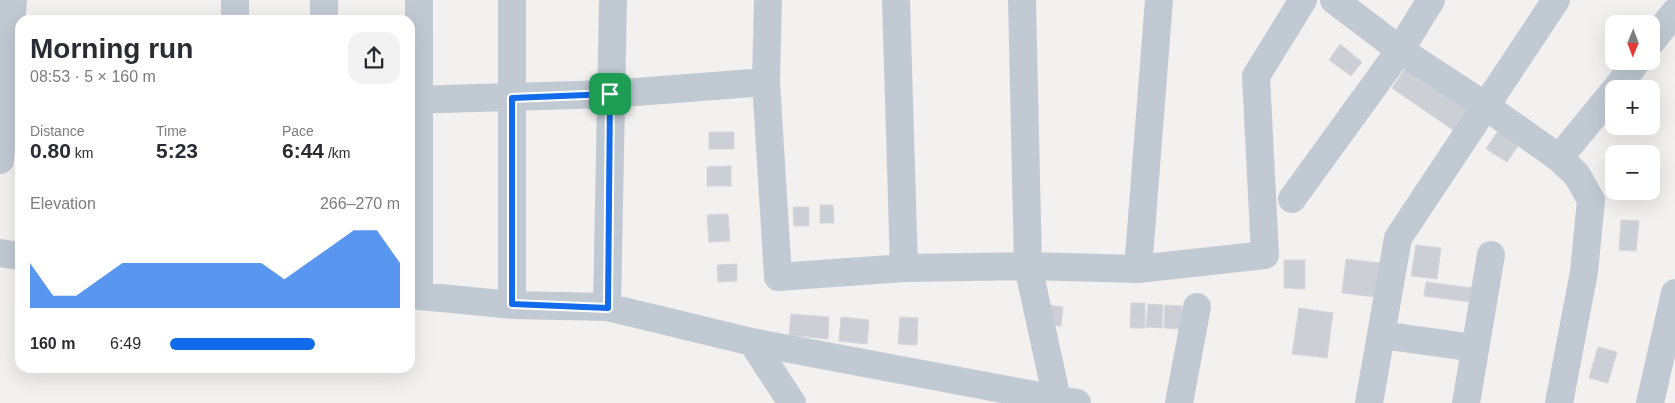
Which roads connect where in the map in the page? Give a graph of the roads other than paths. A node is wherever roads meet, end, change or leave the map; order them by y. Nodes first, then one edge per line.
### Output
1 (13, 0) edge
2 (235, 0) edge
3 (324, 0) edge
4 (419, 0) edge
5 (512, 0) edge
6 (613, 0) edge
7 (768, 0) edge
8 (896, 0) edge
9 (1022, 0) edge
10 (1159, 0) edge
11 (1303, 0) edge
12 (1334, 0) edge
13 (1431, 0) edge
14 (1556, 0) edge
15 (1675, 12) edge
16 (235, 15) edge
17 (324, 15) edge
18 (1660, 31) edge
19 (1400, 50) junction
20 (1630, 70) edge
21 (415, 79) edge
22 (1623, 80) edge
23 (766, 82) junction
24 (610, 94) junction
25 (512, 98) junction
26 (415, 99) edge
27 (1605, 102) edge
28 (1484, 105) junction
29 (1559, 158) junction
30 (0, 160) edge
31 (1292, 199) dead end
32 (0, 253) edge
33 (15, 255) edge
34 (1491, 255) dead end
35 (1028, 266) junction
36 (904, 268) junction
37 (1138, 269) junction
38 (1675, 293) edge
39 (415, 296) edge
40 (512, 304) junction
41 (1197, 307) dead end
42 (608, 308) junction
43 (1381, 335) junction
44 (752, 342) junction
45 (1474, 348) junction
46 (1064, 402) edge
47 (792, 403) edge
48 (1179, 403) edge
49 (1369, 403) edge
50 (1466, 403) edge
51 (1560, 403) edge
52 (1650, 403) edge

1 - 30 street
2 - 16 street
3 - 17 street
4 - 21 street
5 - 25 street
6 - 24 street
7 - 23 street
8 - 36 street
9 - 35 street
10 - 37 street
11 - 37 street
12 - 19 street
13 - 19 street
14 - 28 street
15 - 18 street
19 - 28 street
19 - 31 street
20 - 22 street
23 - 24 street
23 - 36 street
24 - 25 street
24 - 42 street
25 - 26 street
25 - 40 street
27 - 29 street
28 - 29 street
28 - 43 street
29 - 51 street
32 - 33 street
34 - 45 street
35 - 36 street
35 - 37 street
35 - 46 street
38 - 52 street
39 - 40 street
40 - 42 street
41 - 48 street
42 - 44 street
43 - 45 street
43 - 49 street
44 - 46 street
44 - 47 street
45 - 50 street

